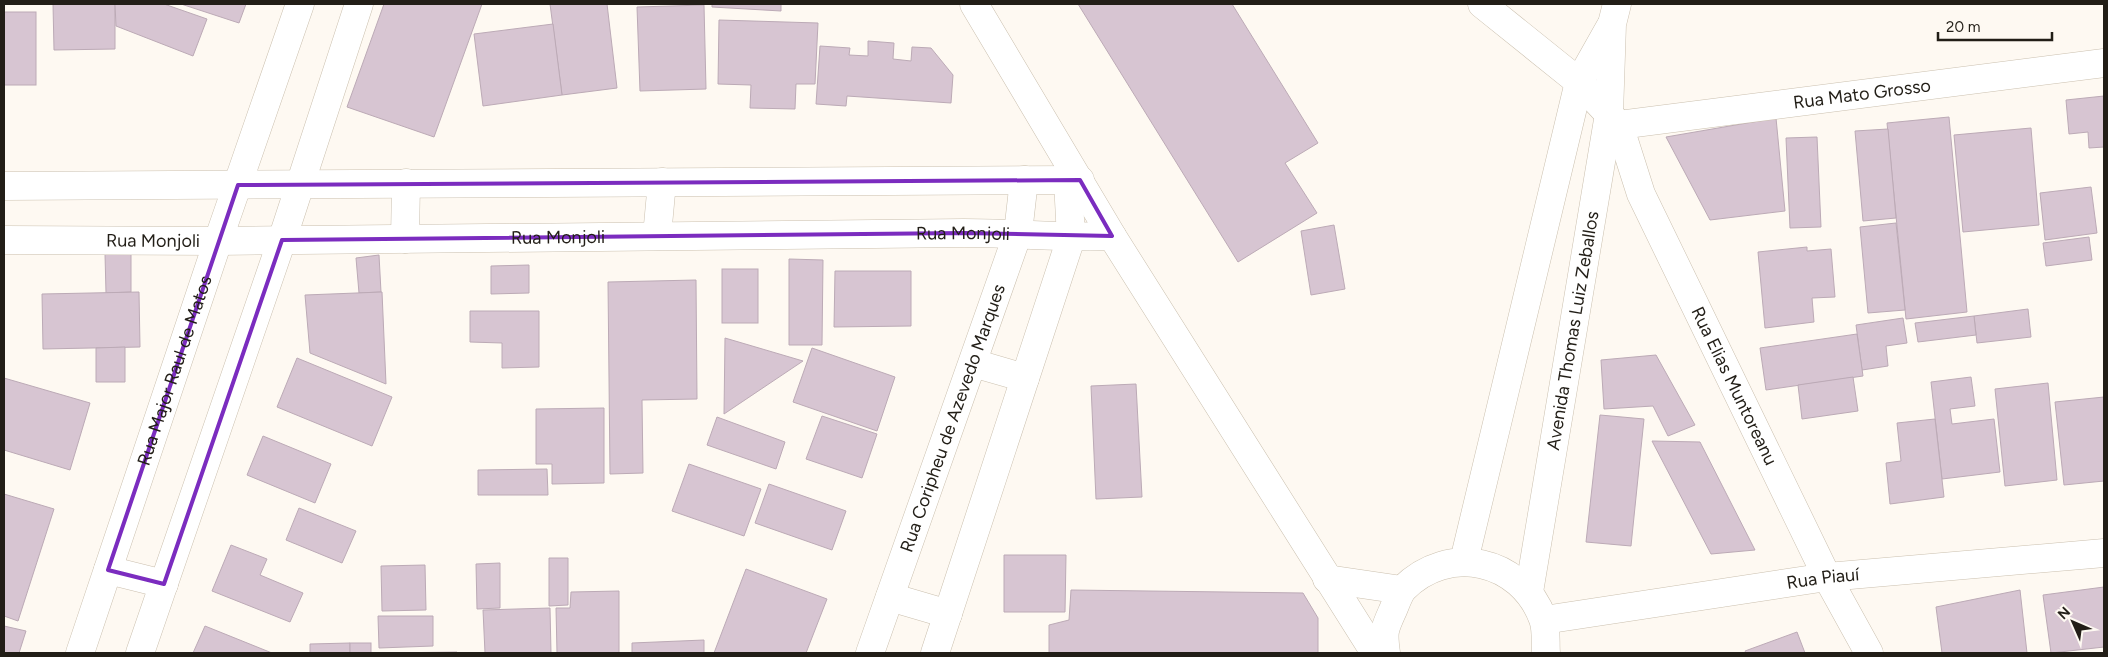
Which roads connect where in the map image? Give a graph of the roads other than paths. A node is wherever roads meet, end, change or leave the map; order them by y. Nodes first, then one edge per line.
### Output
1 (300, 4) edge
2 (359, 4) edge
3 (974, 4) edge
4 (1482, 4) edge
5 (1614, 14) edge
6 (2104, 63) edge
7 (1579, 82) junction
8 (1614, 119) junction
9 (1024, 180) junction
10 (1074, 180) junction
11 (662, 182) junction
12 (406, 183) junction
13 (299, 184) junction
14 (238, 185) junction
15 (4, 186) edge
16 (1018, 234) junction
17 (657, 236) junction
18 (1112, 236) junction
19 (1071, 238) junction
20 (405, 239) junction
21 (4, 240) edge
22 (282, 240) junction
23 (218, 241) junction
24 (972, 363) junction
25 (1025, 378) junction
26 (2104, 553) edge
27 (1464, 561) junction
28 (108, 570) junction
29 (1827, 577) junction
30 (1327, 579) junction
31 (164, 584) junction
32 (1402, 590) junction
33 (1530, 592) junction
34 (890, 598) junction
35 (948, 614) junction
36 (1544, 620) junction
37 (80, 653) edge
38 (140, 653) edge
39 (870, 653) edge
40 (935, 653) edge
41 (1375, 653) edge
42 (1386, 653) edge
43 (1546, 653) edge
44 (1869, 653) edge

1 - 14 street, Rua Major Raul de Matos
2 - 13 street
3 - 10 street
4 - 7 street
5 - 7 street
5 - 8 street
6 - 8 street, Rua Mato Grosso
7 - 8 street
7 - 27 street
8 - 29 street, Rua Elias Muntoreanu
8 - 33 street, Avenida Thomas Luiz Zeballos
9 - 10 street
9 - 11 street
9 - 16 street, Rua Coripheu de Azevedo Marques
10 - 18 street
10 - 19 street
11 - 12 street
11 - 17 street
12 - 13 street
12 - 20 street
13 - 14 street
13 - 22 street
14 - 15 street
14 - 23 street, Rua Major Raul de Matos
16 - 17 street, Rua Monjoli
16 - 19 street, Rua Monjoli
16 - 24 street, Rua Coripheu de Azevedo Marques
17 - 20 street, Rua Monjoli
18 - 19 street, Rua Monjoli
18 - 30 street
19 - 25 street
20 - 22 street, Rua Monjoli
21 - 23 street, Rua Monjoli
22 - 23 street, Rua Monjoli
22 - 31 street
23 - 28 street, Rua Major Raul de Matos
24 - 25 street
24 - 34 street, Rua Coripheu de Azevedo Marques
25 - 35 street
26 - 29 street, Rua Piauí
27 - 32 street
27 - 33 street
28 - 31 street
28 - 37 street, Rua Major Raul de Matos
29 - 36 street, Rua Piauí
29 - 44 street, Rua Elias Muntoreanu
30 - 32 street
30 - 41 street
31 - 38 street
32 - 42 street
33 - 36 street
34 - 35 street
34 - 39 street, Rua Coripheu de Azevedo Marques
35 - 40 street
36 - 43 street

